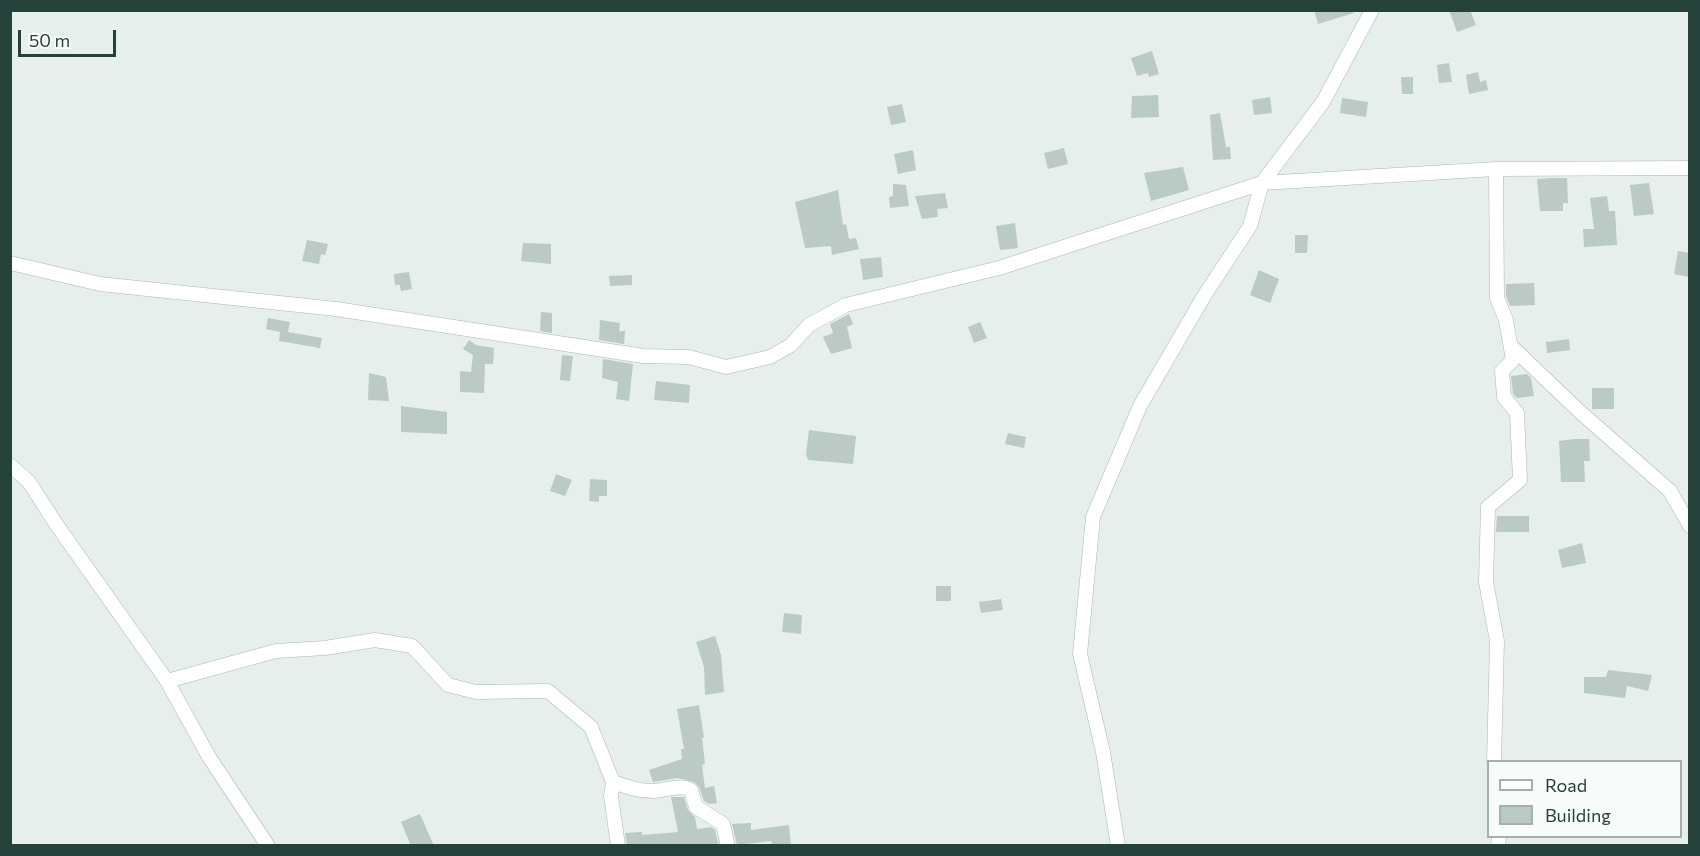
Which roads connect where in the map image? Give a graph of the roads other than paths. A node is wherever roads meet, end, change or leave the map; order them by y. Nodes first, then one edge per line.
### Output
1 (1372, 10) edge
2 (1689, 168) edge
3 (1496, 169) junction
4 (1263, 183) junction
5 (10, 263) edge
6 (1512, 346) junction
7 (10, 465) edge
8 (1689, 526) edge
9 (167, 681) junction
10 (1494, 760) edge
11 (613, 782) junction
12 (268, 846) edge
13 (618, 846) edge
14 (728, 846) edge
15 (1118, 846) edge

1 - 4 street
2 - 3 street
3 - 4 street
3 - 6 street
4 - 5 street
4 - 15 street
6 - 8 street
6 - 10 street
7 - 9 street
9 - 11 street
9 - 12 street
11 - 13 street
11 - 14 street

